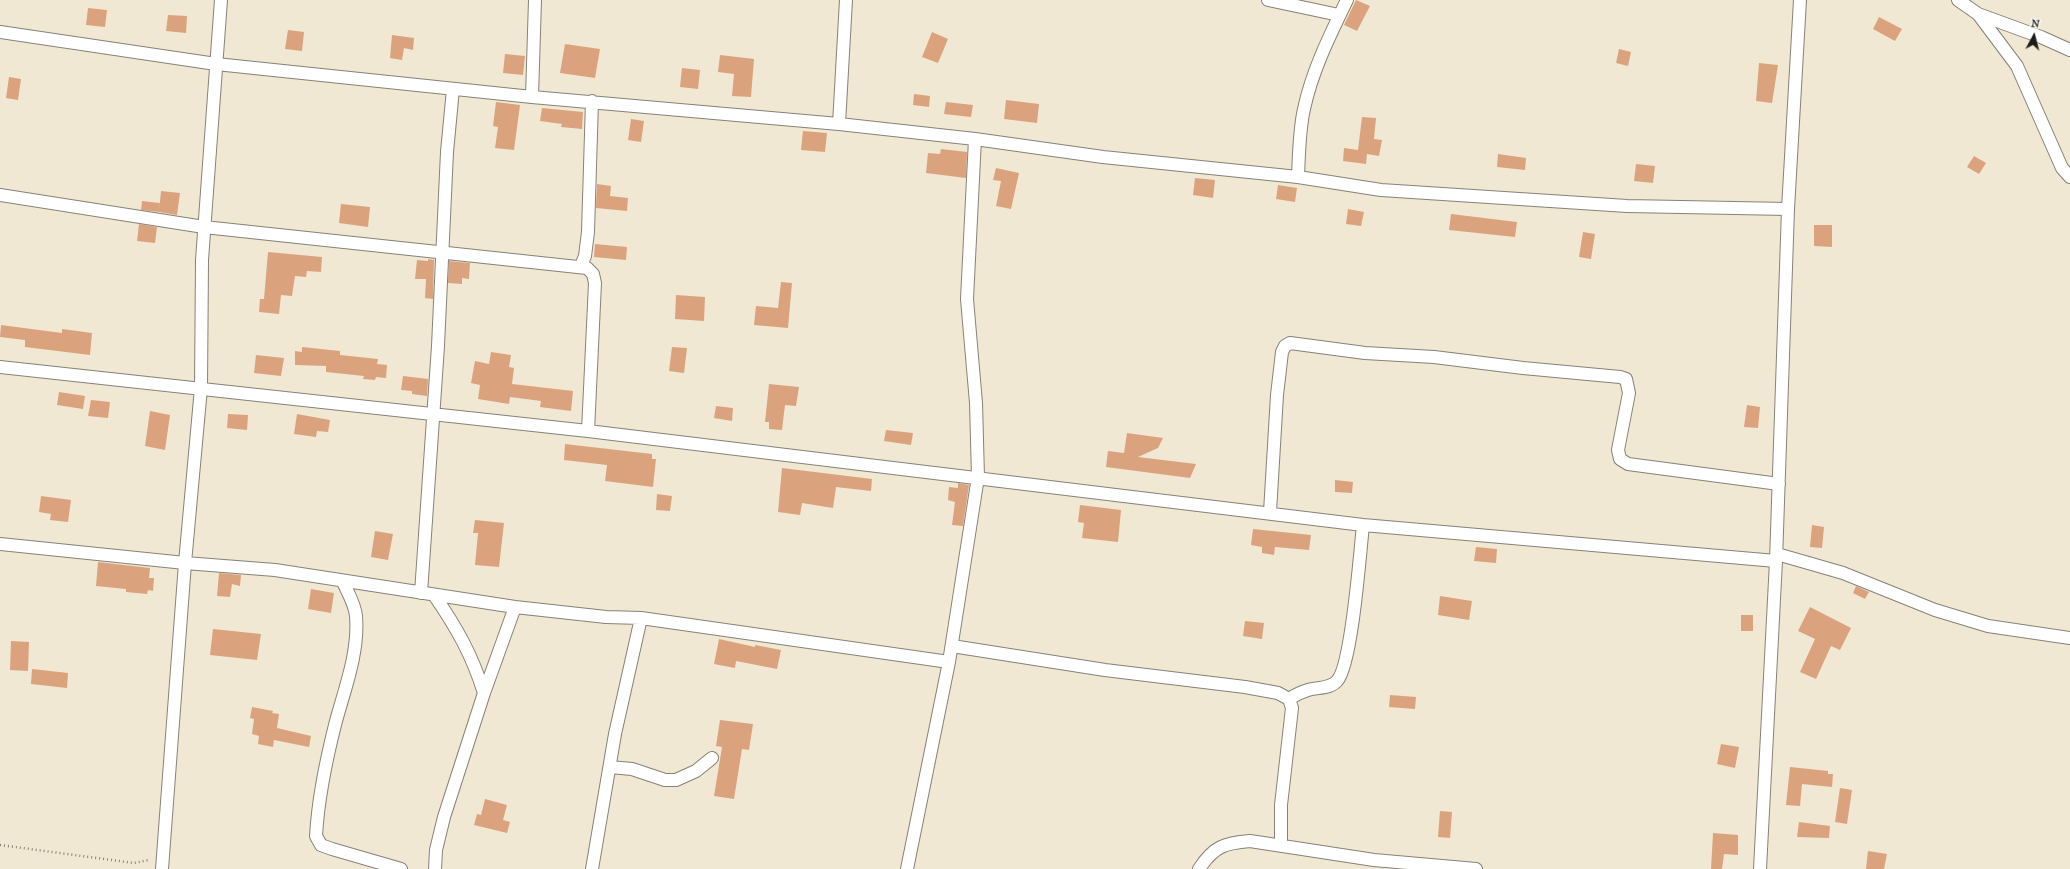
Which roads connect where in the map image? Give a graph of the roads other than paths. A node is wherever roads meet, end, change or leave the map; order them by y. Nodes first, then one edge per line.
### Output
1 (221, 0) edge
2 (535, 0) edge
3 (846, 0) edge
4 (1268, 0) edge
5 (1347, 0) edge
6 (1800, 0) edge
7 (1958, 0) edge
8 (1978, 14) junction
9 (1339, 15) junction
10 (0, 32) edge
11 (2070, 50) edge
12 (216, 64) junction
13 (453, 88) junction
14 (532, 97) junction
15 (592, 101) junction
16 (839, 124) junction
17 (975, 139) junction
18 (1298, 177) junction
19 (2070, 178) edge
20 (0, 195) edge
21 (1788, 209) junction
22 (204, 227) junction
23 (443, 253) junction
24 (581, 266) junction
25 (0, 367) edge
26 (201, 388) junction
27 (433, 415) junction
28 (588, 431) junction
29 (978, 477) junction
30 (1779, 484) junction
31 (1270, 512) junction
32 (1363, 525) junction
33 (0, 544) edge
34 (1777, 558) junction
35 (185, 563) junction
36 (343, 582) junction
37 (421, 593) junction
38 (434, 595) junction
39 (515, 607) junction
40 (641, 618) junction
41 (2070, 638) edge
42 (952, 646) junction
43 (949, 662) junction
44 (484, 693) junction
45 (1289, 699) junction
46 (712, 758) dead end
47 (610, 767) junction
48 (1281, 846) junction
49 (163, 863) edge
50 (432, 868) edge
51 (401, 869) edge
52 (592, 869) edge
53 (907, 869) edge
54 (1199, 869) edge
55 (1476, 869) edge
56 (1760, 869) edge

1 - 12 street
2 - 14 street
3 - 16 street
4 - 9 street
5 - 9 street
6 - 21 street
7 - 8 street
8 - 11 street
8 - 19 street
9 - 18 street
10 - 12 street
12 - 13 street
12 - 22 street
13 - 14 street
13 - 23 street
14 - 15 street
15 - 16 street
15 - 24 street
16 - 17 street
17 - 18 street
17 - 29 street
18 - 21 street
20 - 22 street
21 - 30 street
22 - 23 street
22 - 26 street
23 - 24 street
23 - 27 street
24 - 28 street
25 - 26 street
26 - 27 street
26 - 35 street
27 - 28 street
27 - 37 street
28 - 29 street
29 - 31 street
29 - 42 street
30 - 31 street
30 - 34 street
31 - 32 street
32 - 34 street
32 - 45 street
33 - 35 street
34 - 41 street
34 - 56 street
35 - 36 street
35 - 49 street
36 - 37 street
36 - 51 street
37 - 38 street
38 - 39 street
38 - 44 street
39 - 40 street
39 - 44 street
40 - 43 street
40 - 47 street
42 - 43 street
42 - 45 street
43 - 53 street
44 - 50 street
45 - 48 street
46 - 47 street
47 - 52 street
48 - 54 street
48 - 55 street

